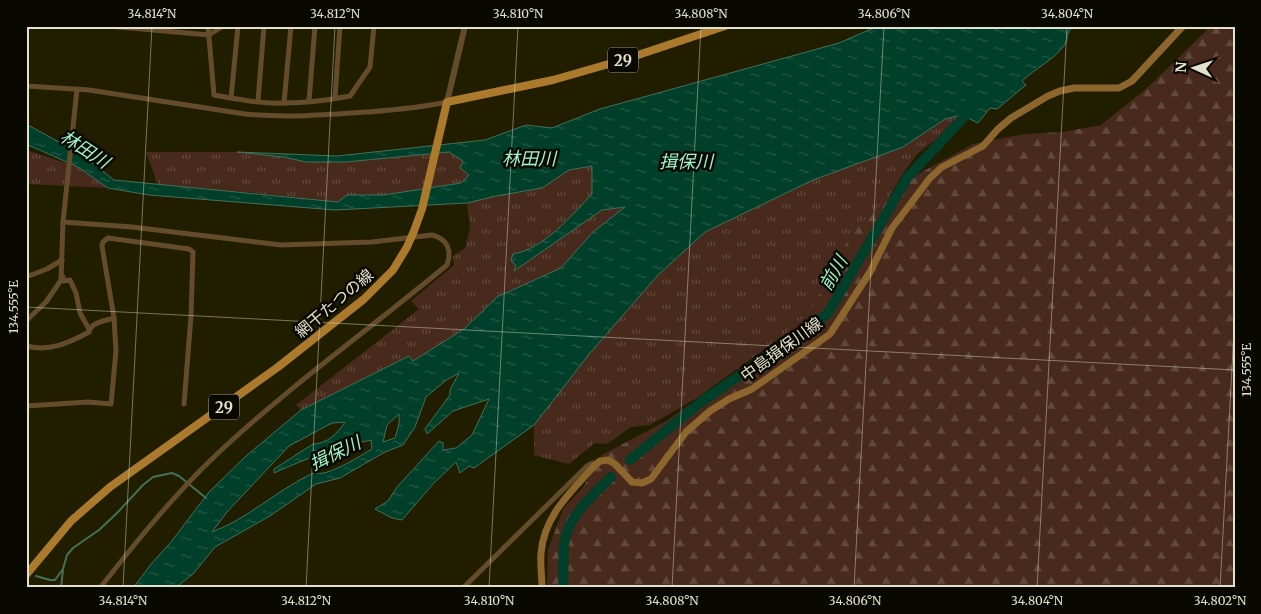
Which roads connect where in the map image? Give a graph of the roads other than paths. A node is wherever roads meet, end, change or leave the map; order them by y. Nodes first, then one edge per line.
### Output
1 (26, 26) edge
2 (108, 26) edge
3 (208, 26) edge
4 (223, 26) edge
5 (238, 26) edge
6 (264, 26) edge
7 (291, 26) edge
8 (315, 26) edge
9 (340, 26) edge
10 (374, 26) edge
11 (465, 26) edge
12 (725, 26) edge
13 (1183, 26) edge
14 (209, 35) junction
15 (26, 65) edge
16 (26, 86) edge
17 (76, 89) junction
18 (231, 98) junction
19 (335, 98) junction
20 (258, 101) junction
21 (309, 101) junction
22 (284, 103) junction
23 (446, 105) junction
24 (63, 222) junction
25 (413, 234) junction
26 (62, 261) junction
27 (26, 277) edge
28 (114, 318) junction
29 (26, 320) edge
30 (89, 329) junction
31 (26, 346) edge
32 (184, 404) dead end
33 (26, 406) edge
34 (596, 465) junction
35 (26, 575) edge
36 (100, 588) edge
37 (463, 588) edge
38 (542, 588) edge

1 - 15 street
2 - 14 street
3 - 14 street
4 - 14 street
5 - 18 street
6 - 20 street
7 - 22 street
8 - 21 street
9 - 19 street
10 - 19 street
11 - 23 street
12 - 23 main road, 29
13 - 34 main road, 中島揖保川線
14 - 18 street
16 - 17 street
17 - 23 street
17 - 24 street
18 - 20 street
19 - 21 street
20 - 22 street
21 - 22 street
23 - 25 main road, 網干たつの線 / 29
24 - 25 street
24 - 26 street
25 - 35 main road, 網干たつの線 / 29
25 - 36 street
26 - 27 street
26 - 29 street
26 - 30 street
28 - 30 street
28 - 32 street
28 - 33 street
30 - 31 street
34 - 37 street
34 - 38 main road

